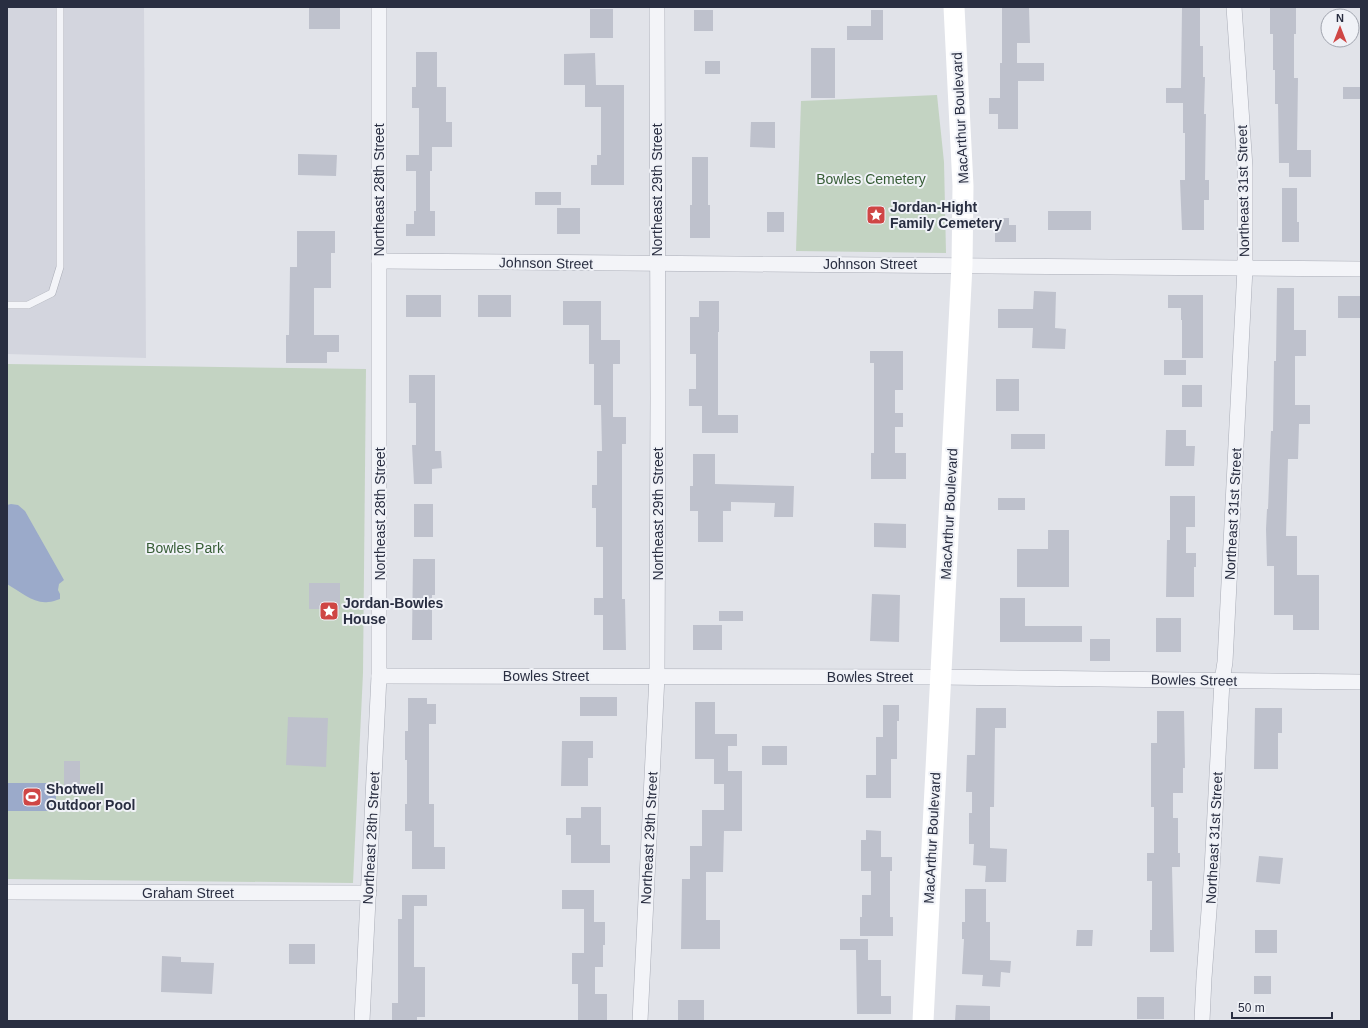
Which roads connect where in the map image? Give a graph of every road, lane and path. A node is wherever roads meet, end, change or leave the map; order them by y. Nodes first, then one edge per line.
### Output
1 (60, 7) edge
2 (379, 7) edge
3 (657, 7) edge
4 (954, 7) edge
5 (1234, 7) edge
6 (379, 261) junction
7 (658, 264) junction
8 (962, 265) junction
9 (1245, 268) junction
10 (1361, 269) edge
11 (7, 305) edge
12 (379, 676) junction
13 (657, 676) junction
14 (940, 677) junction
15 (1222, 681) junction
16 (1361, 682) edge
17 (7, 892) edge
18 (369, 893) junction
19 (362, 1021) edge
20 (640, 1021) edge
21 (923, 1021) edge
22 (1202, 1021) edge

1 - 11 lane
2 - 6 street, Northeast 28th Street
3 - 7 street, Northeast 29th Street
4 - 8 main road, MacArthur Boulevard
5 - 9 street, Northeast 31st Street
6 - 7 street, Johnson Street
6 - 12 street, Northeast 28th Street
7 - 8 street, Johnson Street
7 - 13 street, Northeast 29th Street
8 - 9 street, Johnson Street
8 - 14 main road, MacArthur Boulevard
9 - 10 street, Johnson Street
9 - 15 street, Northeast 31st Street
12 - 13 street, Bowles Street
12 - 18 street, Northeast 28th Street
13 - 14 street, Bowles Street
13 - 20 street, Northeast 29th Street
14 - 15 street, Bowles Street
14 - 21 main road, MacArthur Boulevard
15 - 16 street, Bowles Street
15 - 22 street, Northeast 31st Street
17 - 18 street, Graham Street
18 - 19 street, Northeast 28th Street

